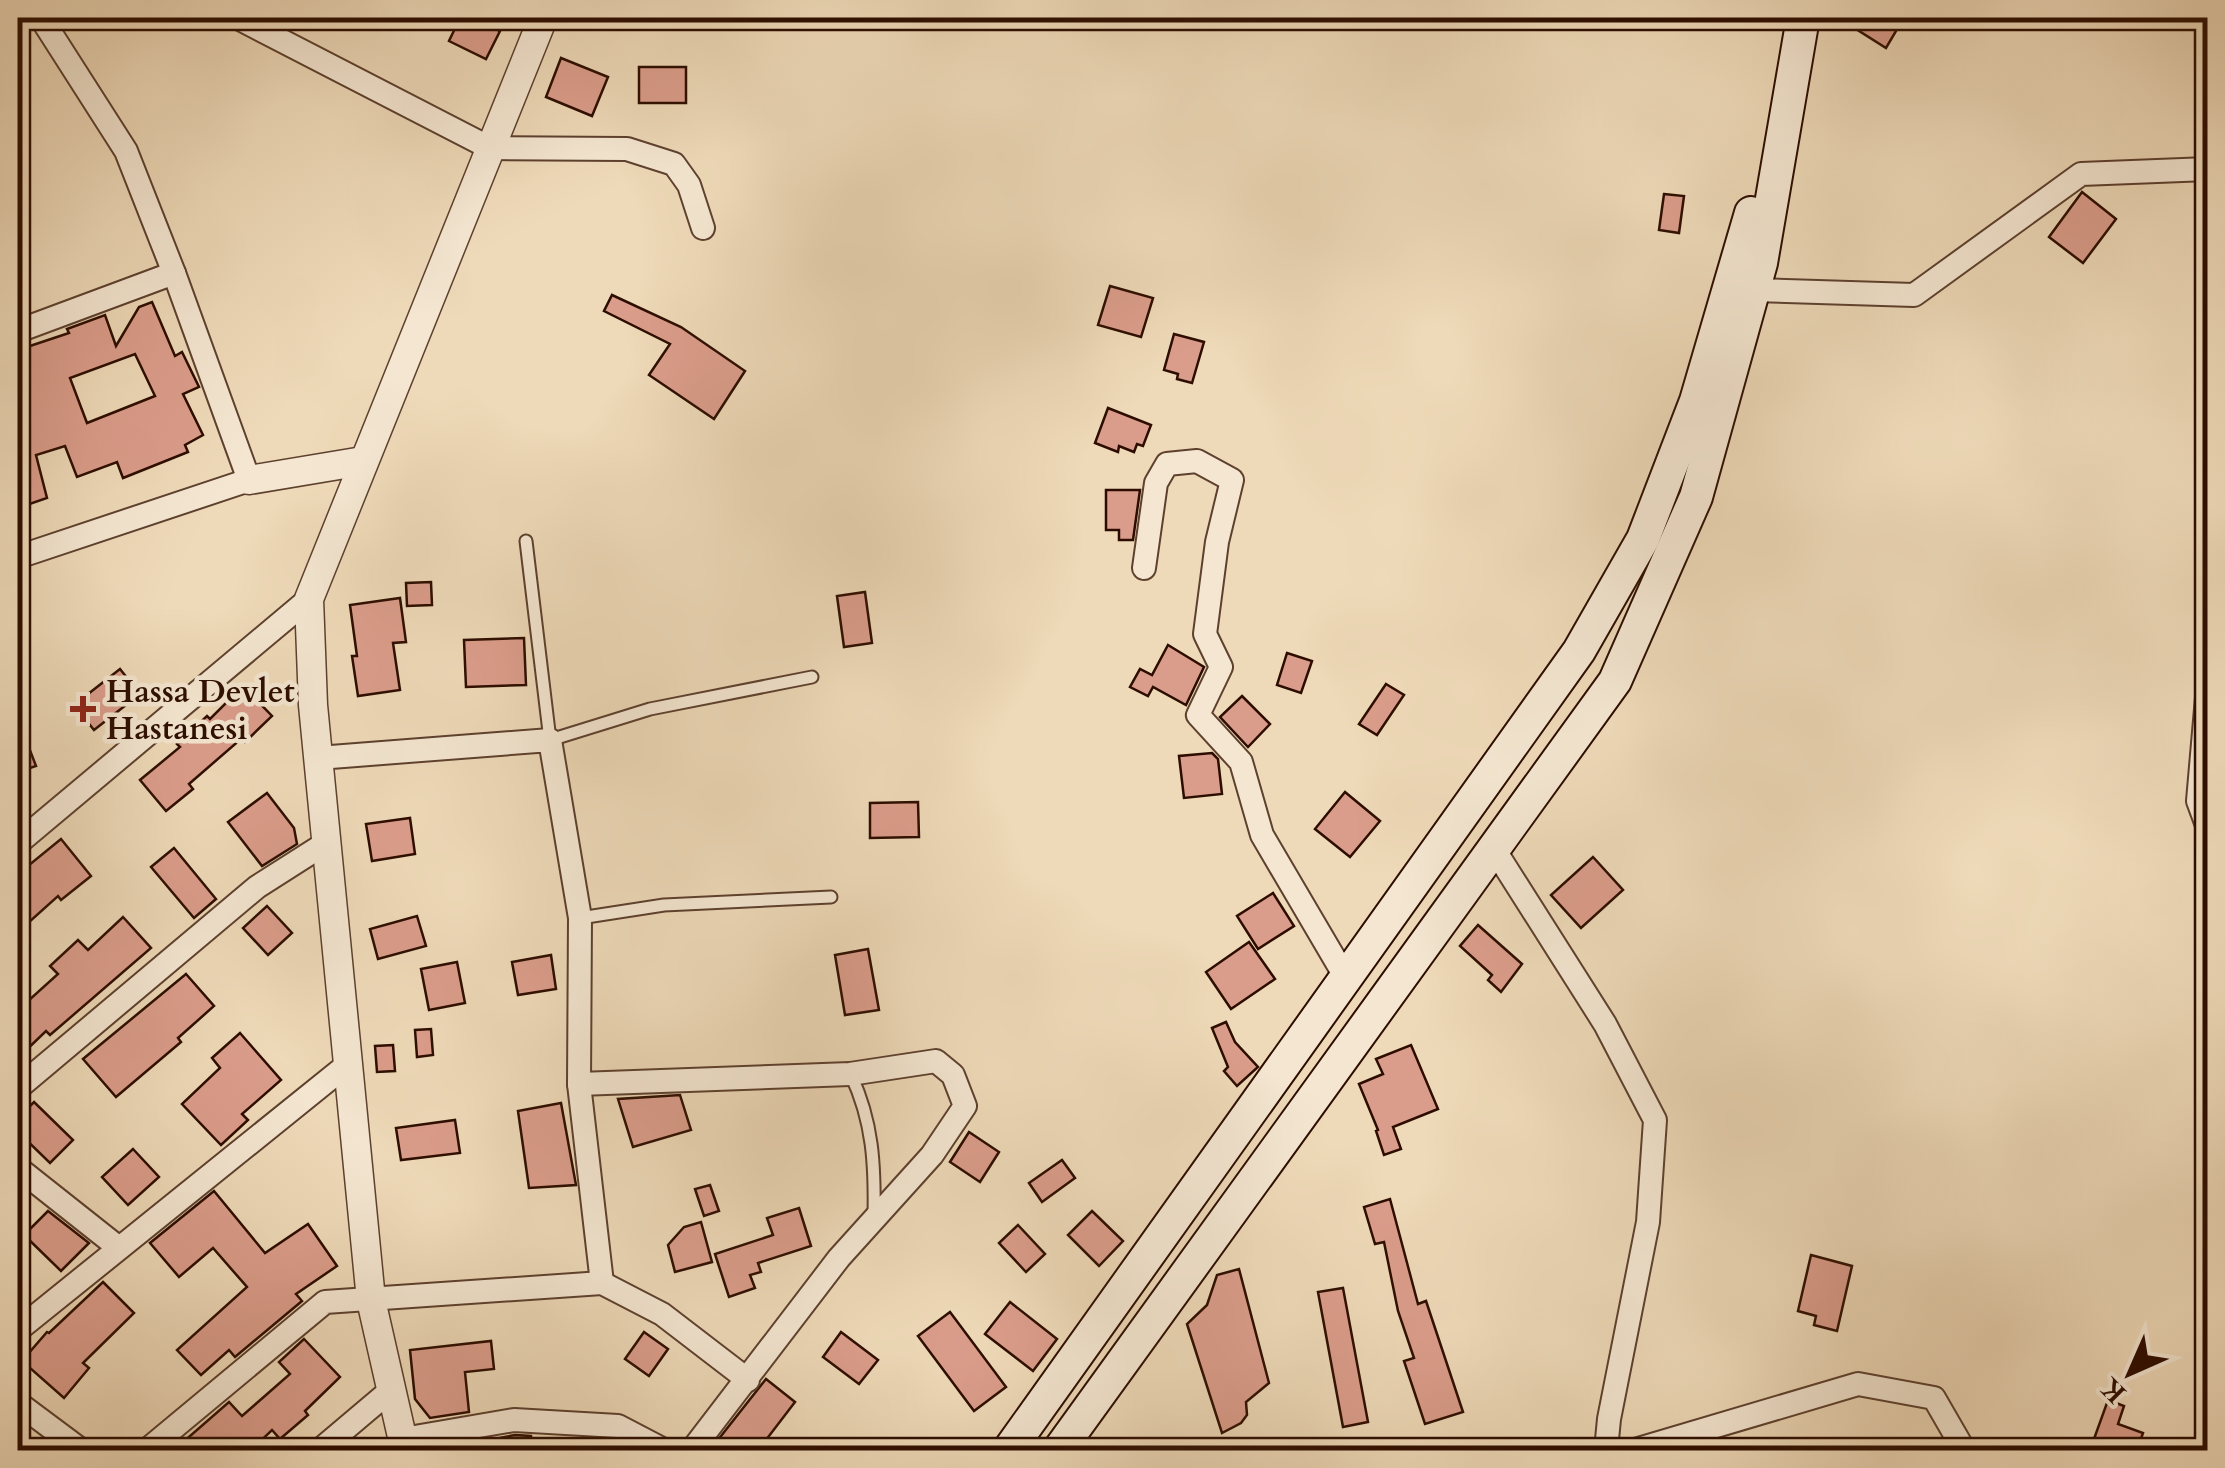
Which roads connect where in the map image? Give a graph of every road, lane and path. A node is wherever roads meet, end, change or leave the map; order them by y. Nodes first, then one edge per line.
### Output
1 (42, 18) edge
2 (238, 18) edge
3 (543, 18) edge
4 (1803, 18) edge
5 (1796, 60) junction
6 (490, 148) junction
7 (2208, 170) edge
8 (703, 228) dead end
9 (174, 274) junction
10 (1753, 290) junction
11 (20, 323) edge
12 (362, 462) junction
13 (249, 480) junction
14 (526, 541) dead end
15 (18, 557) edge
16 (1144, 568) dead end
17 (309, 599) junction
18 (812, 677) dead end
19 (2208, 686) edge
20 (550, 740) junction
21 (318, 758) junction
22 (2208, 828) edge
23 (18, 843) edge
24 (326, 843) junction
25 (1494, 848) junction
26 (831, 897) dead end
27 (580, 918) junction
28 (1346, 978) junction
29 (348, 1064) junction
30 (850, 1074) junction
31 (579, 1084) junction
32 (18, 1088) edge
33 (18, 1168) edge
34 (874, 1221) junction
35 (119, 1248) junction
36 (602, 1283) junction
37 (371, 1300) junction
38 (18, 1330) edge
39 (748, 1380) junction
40 (392, 1390) junction
41 (18, 1402) edge
42 (404, 1445) edge
43 (81, 1450) edge
44 (147, 1450) edge
45 (320, 1450) edge
46 (664, 1450) edge
47 (692, 1450) edge
48 (1009, 1450) edge
49 (1059, 1450) edge
50 (1606, 1450) edge
51 (1635, 1450) edge
52 (1964, 1450) edge

1 - 9 street
2 - 6 street
3 - 6 street
4 - 5 main road
5 - 10 main road
5 - 28 main road
6 - 8 street
6 - 12 street
7 - 10 street
9 - 11 street
9 - 13 street
10 - 25 main road
12 - 13 street
12 - 17 street
13 - 15 street
14 - 20 lane
16 - 28 street
17 - 21 street
17 - 23 street
18 - 20 lane
19 - 22 street
20 - 21 street
20 - 27 street
21 - 24 street
24 - 29 street
24 - 32 street
25 - 49 main road
25 - 50 street
26 - 27 lane
27 - 31 street
28 - 48 main road
29 - 35 street
29 - 37 street
30 - 31 street
30 - 34 lane
30 - 34 street
31 - 36 street
33 - 35 street
34 - 39 street
35 - 38 street
36 - 37 street
36 - 39 street
37 - 40 street
37 - 44 street
39 - 47 street
40 - 42 street
40 - 45 street
41 - 43 street
42 - 46 street
51 - 52 street

